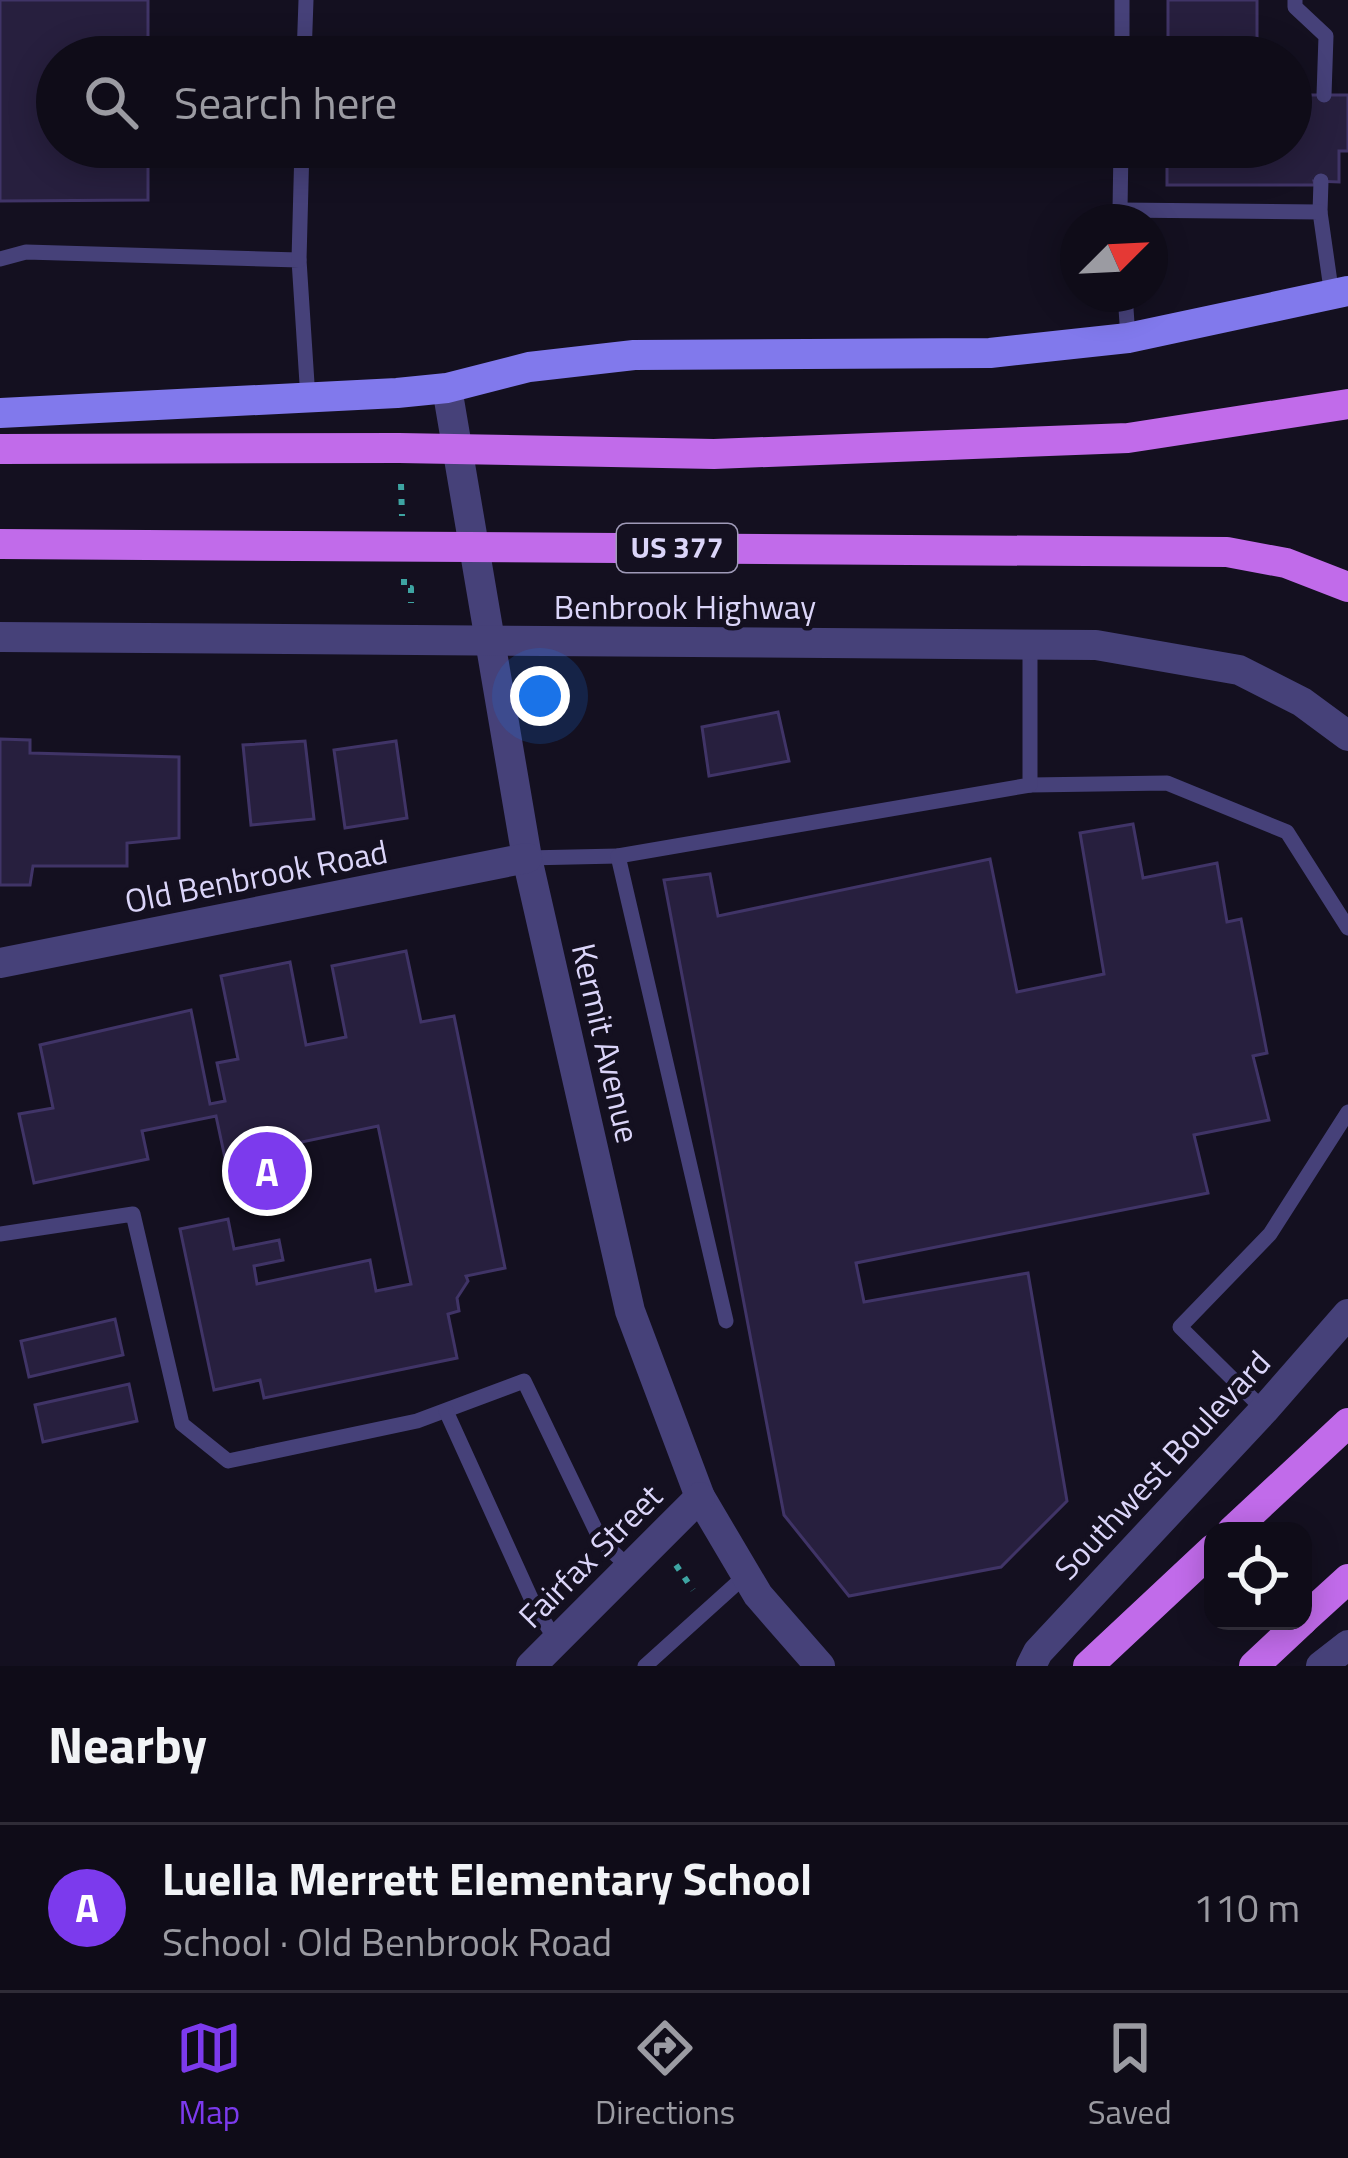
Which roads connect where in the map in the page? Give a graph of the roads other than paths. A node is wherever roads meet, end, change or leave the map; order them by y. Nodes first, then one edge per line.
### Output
1 (306, 0) edge
2 (1122, 0) edge
3 (1295, 0) edge
4 (305, 36) edge
5 (1122, 36) edge
6 (1324, 94) dead end
7 (301, 168) edge
8 (1120, 168) edge
9 (1321, 181) dead end
10 (1120, 204) edge
11 (1320, 212) junction
12 (1168, 215) edge
13 (0, 259) edge
14 (299, 260) junction
15 (1340, 293) edge
16 (1126, 312) edge
17 (1128, 338) junction
18 (447, 388) junction
19 (308, 399) junction
20 (1348, 404) edge
21 (0, 413) edge
22 (0, 449) edge
23 (456, 450) junction
24 (0, 544) edge
25 (476, 549) junction
26 (1348, 587) edge
27 (0, 637) edge
28 (490, 642) junction
29 (1030, 644) junction
30 (1348, 736) edge
31 (1030, 785) junction
32 (618, 856) junction
33 (526, 858) junction
34 (1348, 928) edge
35 (0, 963) edge
36 (1348, 1112) edge
37 (0, 1234) edge
38 (1348, 1314) edge
39 (726, 1321) dead end
40 (1264, 1410) junction
41 (446, 1411) junction
42 (1348, 1423) edge
43 (700, 1497) junction
44 (1242, 1522) edge
45 (1204, 1557) edge
46 (632, 1569) junction
47 (746, 1575) junction
48 (1348, 1579) edge
49 (1312, 1613) edge
50 (1293, 1630) edge
51 (556, 1640) junction
52 (1348, 1645) edge
53 (531, 1666) edge
54 (645, 1666) edge
55 (820, 1666) edge
56 (1030, 1666) edge
57 (1088, 1666) edge
58 (1254, 1666) edge
59 (1321, 1666) edge

1 - 4 lane
2 - 5 lane
3 - 6 lane
7 - 14 lane
8 - 10 lane
9 - 11 lane
11 - 12 lane
11 - 15 lane
13 - 14 lane
14 - 19 lane
15 - 17 street
16 - 17 lane
17 - 18 street
18 - 19 street
18 - 23 street, Kermit Avenue
19 - 21 street
20 - 23 main road
22 - 23 main road
23 - 25 street, Kermit Avenue
24 - 25 main road, Benbrook Highway / US 377
25 - 26 main road, Benbrook Highway / US 377
25 - 28 street, Kermit Avenue
27 - 28 street, Benbrook Highway
28 - 29 street, Benbrook Highway
28 - 33 street, Kermit Avenue
29 - 30 street, Benbrook Highway
29 - 31 lane
31 - 32 lane
31 - 34 lane
32 - 33 lane
32 - 39 lane
33 - 35 street, Old Benbrook Road
33 - 43 street, Kermit Avenue
36 - 40 lane
37 - 41 lane
38 - 40 street, Southwest Boulevard
40 - 56 street, Southwest Boulevard
41 - 46 lane
41 - 51 lane
42 - 44 main road
43 - 46 street, Fairfax Street
43 - 47 street, Kermit Avenue
45 - 57 main road
46 - 51 street, Fairfax Street
47 - 54 lane
47 - 55 street, Kermit Avenue
48 - 49 main road
50 - 58 main road
51 - 53 street, Fairfax Street
52 - 59 street

